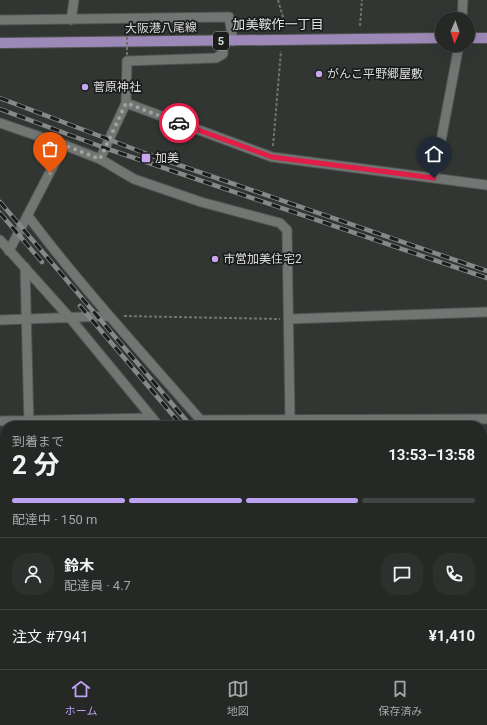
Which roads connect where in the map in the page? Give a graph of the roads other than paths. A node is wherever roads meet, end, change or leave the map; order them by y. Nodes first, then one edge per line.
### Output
1 (74, 0) edge
2 (463, 0) edge
3 (462, 12) edge
4 (0, 20) edge
5 (72, 20) junction
6 (435, 38) edge
7 (475, 38) edge
8 (487, 38) edge
9 (228, 41) junction
10 (0, 43) edge
11 (458, 52) edge
12 (126, 103) junction
13 (0, 123) edge
14 (64, 145) junction
15 (100, 159) junction
16 (434, 178) junction
17 (487, 185) edge
18 (28, 216) junction
19 (0, 240) edge
20 (9, 251) junction
21 (25, 268) junction
22 (487, 312) edge
23 (109, 316) junction
24 (70, 318) junction
25 (27, 319) junction
26 (289, 319) junction
27 (0, 320) edge
28 (152, 418) junction
29 (290, 419) junction
30 (487, 419) edge
31 (29, 421) edge
32 (78, 421) edge
33 (155, 421) edge
34 (201, 421) edge
35 (246, 421) edge

1 - 5 street
2 - 3 street
4 - 5 street
5 - 9 street
6 - 9 main road, 大阪港八尾線 / 5
7 - 8 main road
9 - 10 main road, 大阪港八尾線 / 5
9 - 12 street
11 - 16 street
12 - 15 street
12 - 16 street
13 - 14 street
14 - 15 street
14 - 18 street
15 - 26 street
16 - 17 street
18 - 20 street
18 - 23 street
19 - 20 street
20 - 21 street
21 - 24 street
21 - 25 street
22 - 26 street
23 - 24 street
23 - 34 street
24 - 25 street
24 - 28 street
25 - 27 street
25 - 31 street
26 - 29 street
28 - 32 street
28 - 33 street
29 - 30 street
29 - 35 street

